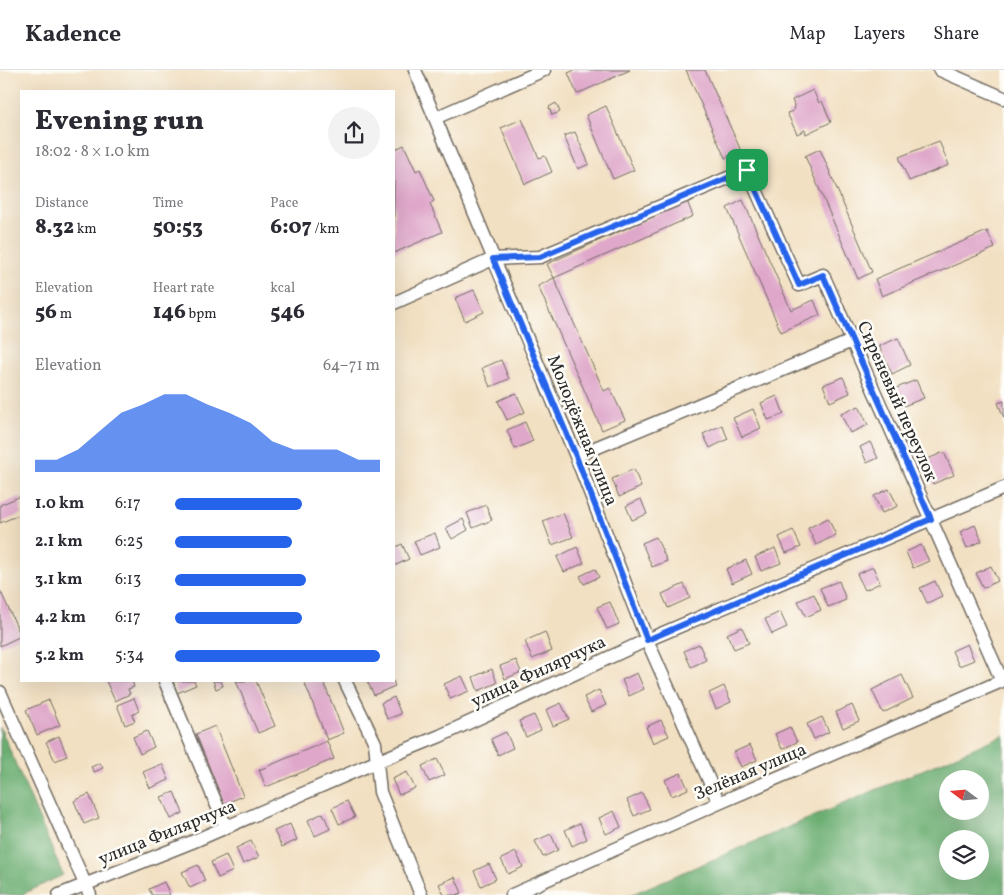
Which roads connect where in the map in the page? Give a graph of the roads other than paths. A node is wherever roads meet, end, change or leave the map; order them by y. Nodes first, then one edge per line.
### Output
1 (415, 70) edge
2 (544, 70) edge
3 (940, 70) edge
4 (1004, 98) edge
5 (435, 118) junction
6 (493, 259) junction
7 (395, 303) edge
8 (852, 341) junction
9 (576, 456) junction
10 (1004, 488) edge
11 (931, 519) junction
12 (647, 640) junction
13 (1003, 681) edge
14 (165, 682) edge
15 (345, 682) edge
16 (0, 692) edge
17 (376, 762) junction
18 (719, 803) junction
19 (226, 827) junction
20 (88, 890) edge
21 (59, 895) edge
22 (421, 895) edge
23 (512, 895) edge

1 - 5 street, Молодёжная улица
2 - 5 street
3 - 4 street
5 - 6 street, Молодёжная улица
6 - 7 street
6 - 8 street, Сиреневый переулок
6 - 9 street, Молодёжная улица
8 - 9 street
8 - 11 street, Сиреневый переулок
9 - 12 street, Молодёжная улица
10 - 11 street, улица Филярчука
11 - 12 street, улица Филярчука
11 - 13 street, Сиреневый переулок
12 - 17 street, улица Филярчука
12 - 18 street, Молодёжная улица
13 - 18 street, Зелёная улица
14 - 19 street
15 - 17 street
16 - 20 street
17 - 19 street, улица Филярчука
17 - 22 street
18 - 23 street, Зелёная улица
19 - 20 street, улица Филярчука
20 - 21 street, улица Филярчука

